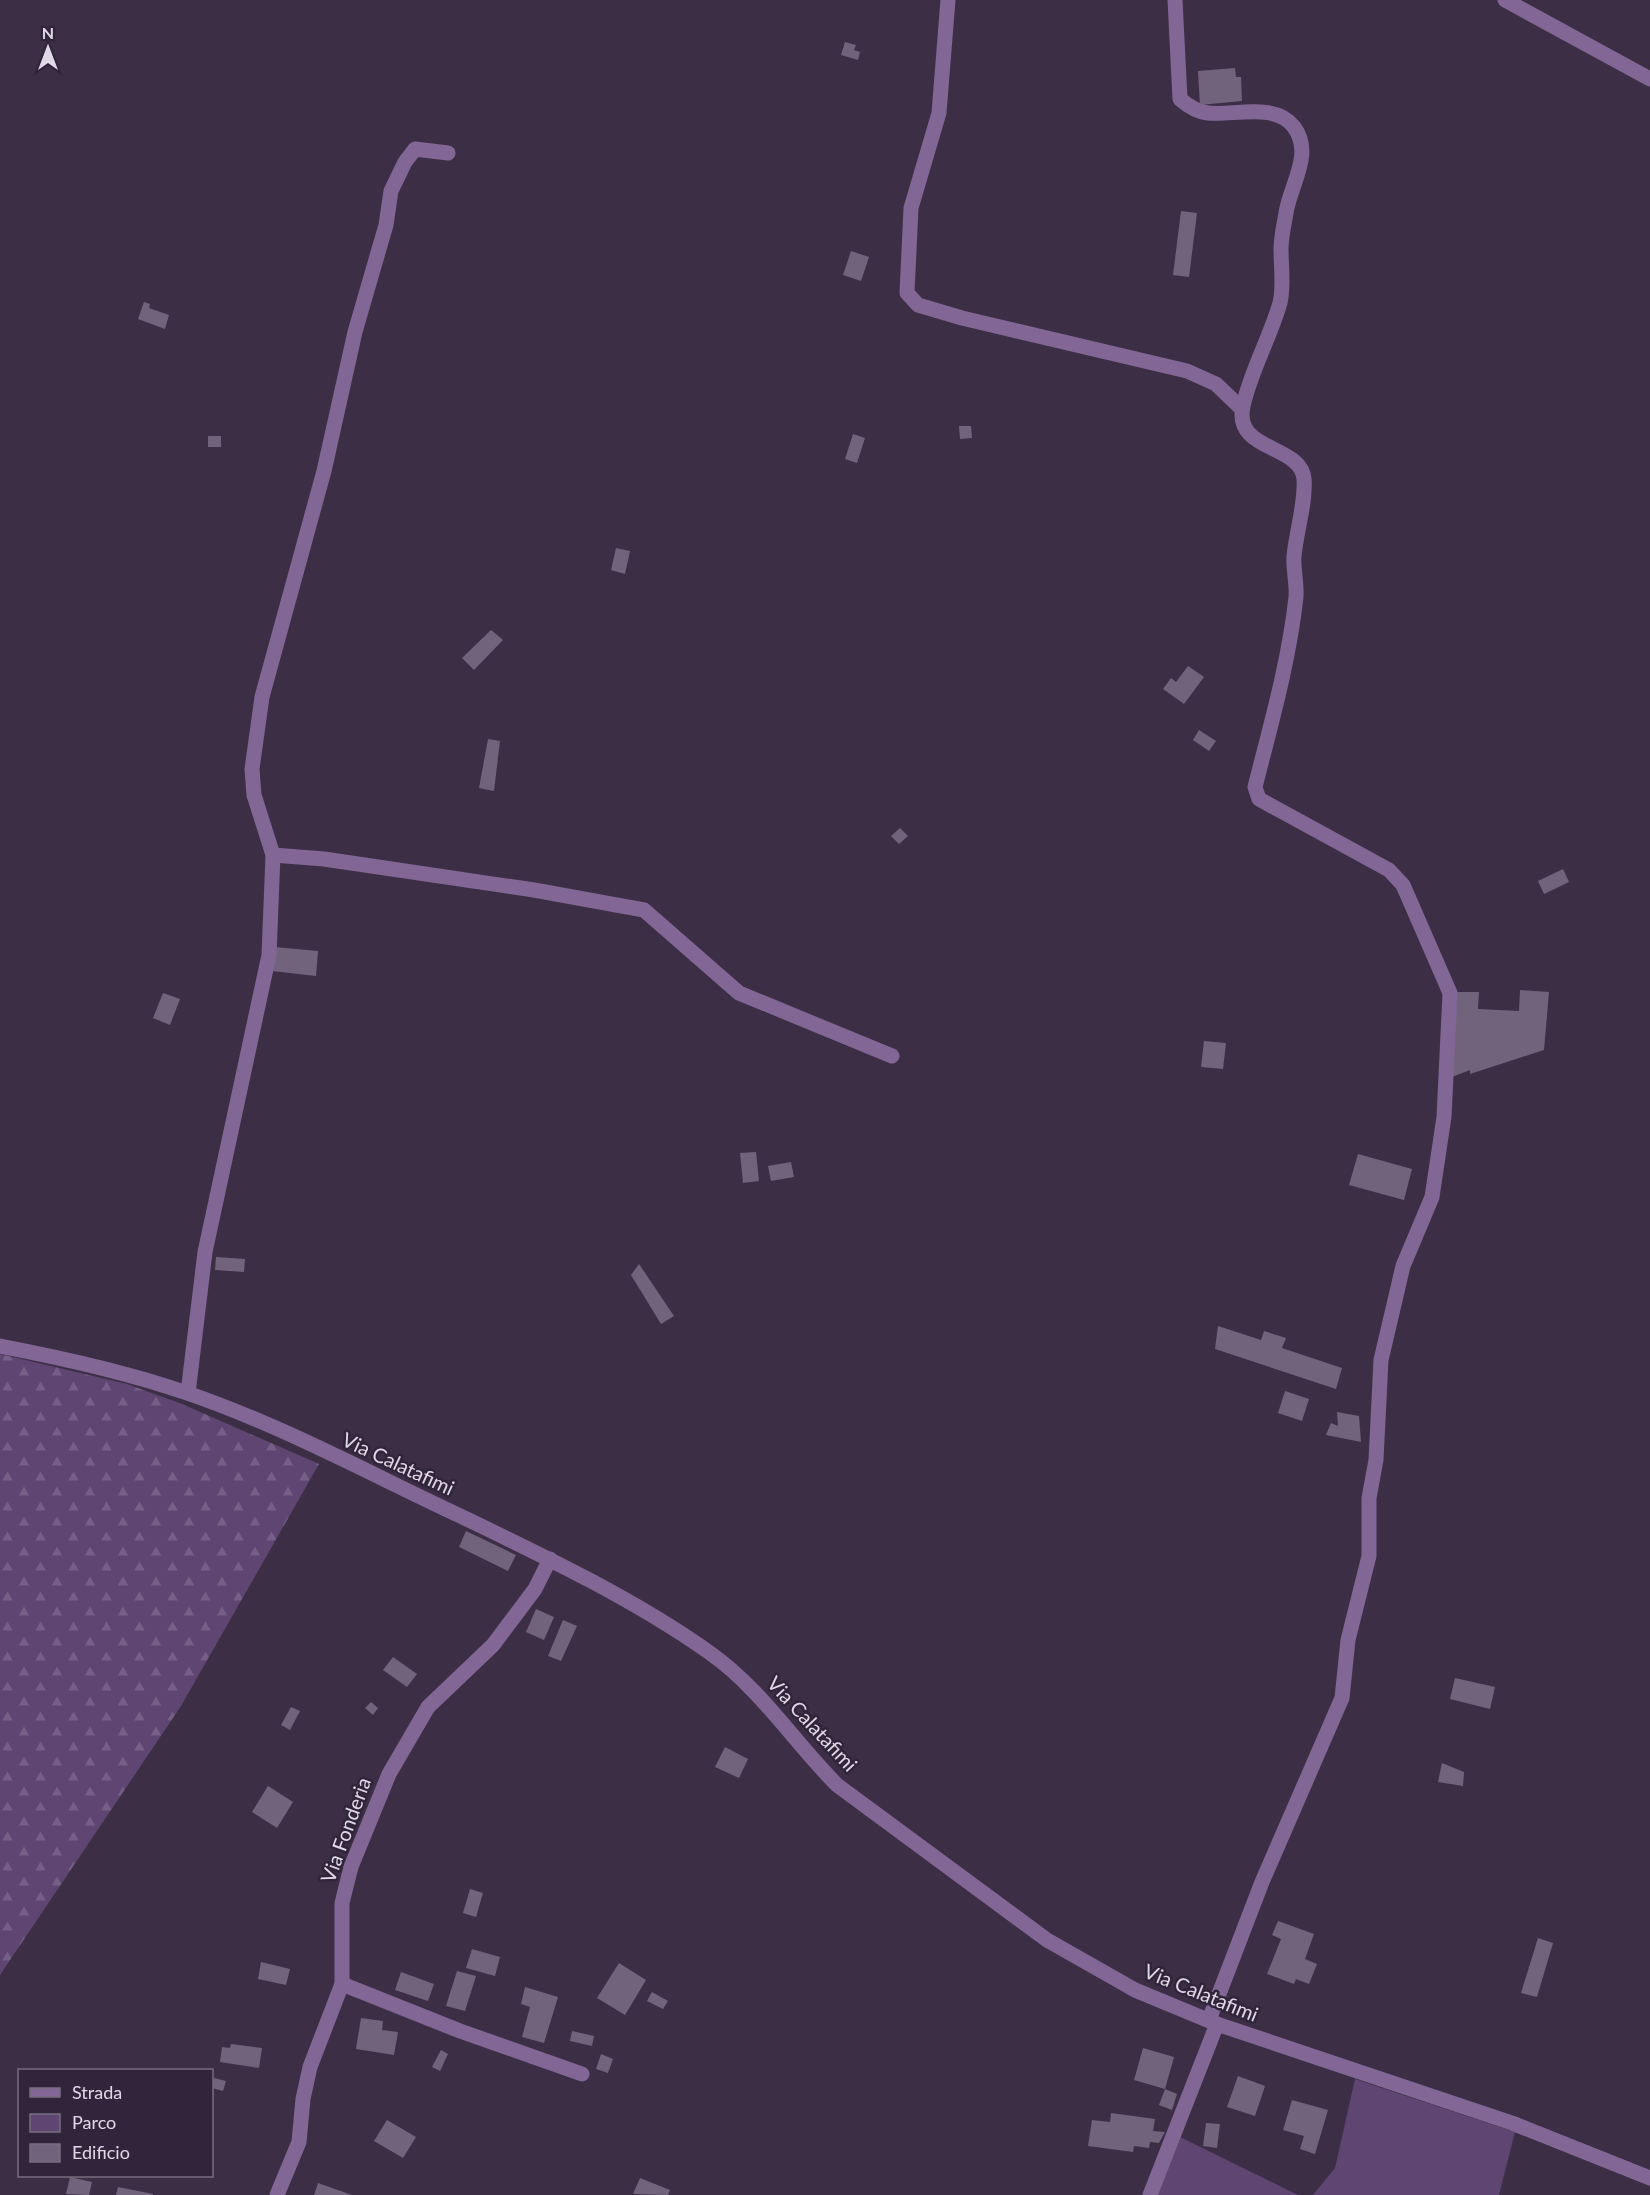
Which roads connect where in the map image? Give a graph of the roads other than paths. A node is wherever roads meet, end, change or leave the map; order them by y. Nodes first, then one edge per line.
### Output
1 (948, 0) edge
2 (1175, 0) edge
3 (1505, 0) edge
4 (1650, 79) edge
5 (448, 153) dead end
6 (1242, 409) junction
7 (273, 855) junction
8 (892, 1056) dead end
9 (0, 1346) edge
10 (188, 1393) junction
11 (550, 1559) junction
12 (342, 1984) junction
13 (1213, 2022) junction
14 (582, 2074) dead end
15 (1650, 2178) edge
16 (277, 2195) edge
17 (1150, 2195) edge

1 - 6 street
2 - 6 street
3 - 4 street
5 - 7 street
6 - 13 street
7 - 8 street
7 - 10 street
9 - 10 street, Via Calatafimi
10 - 11 street, Via Calatafimi
11 - 12 street, Via Fonderia
11 - 13 street, Via Calatafimi
12 - 14 street
12 - 16 street, Via Fonderia
13 - 15 street, Via Calatafimi
13 - 17 street

